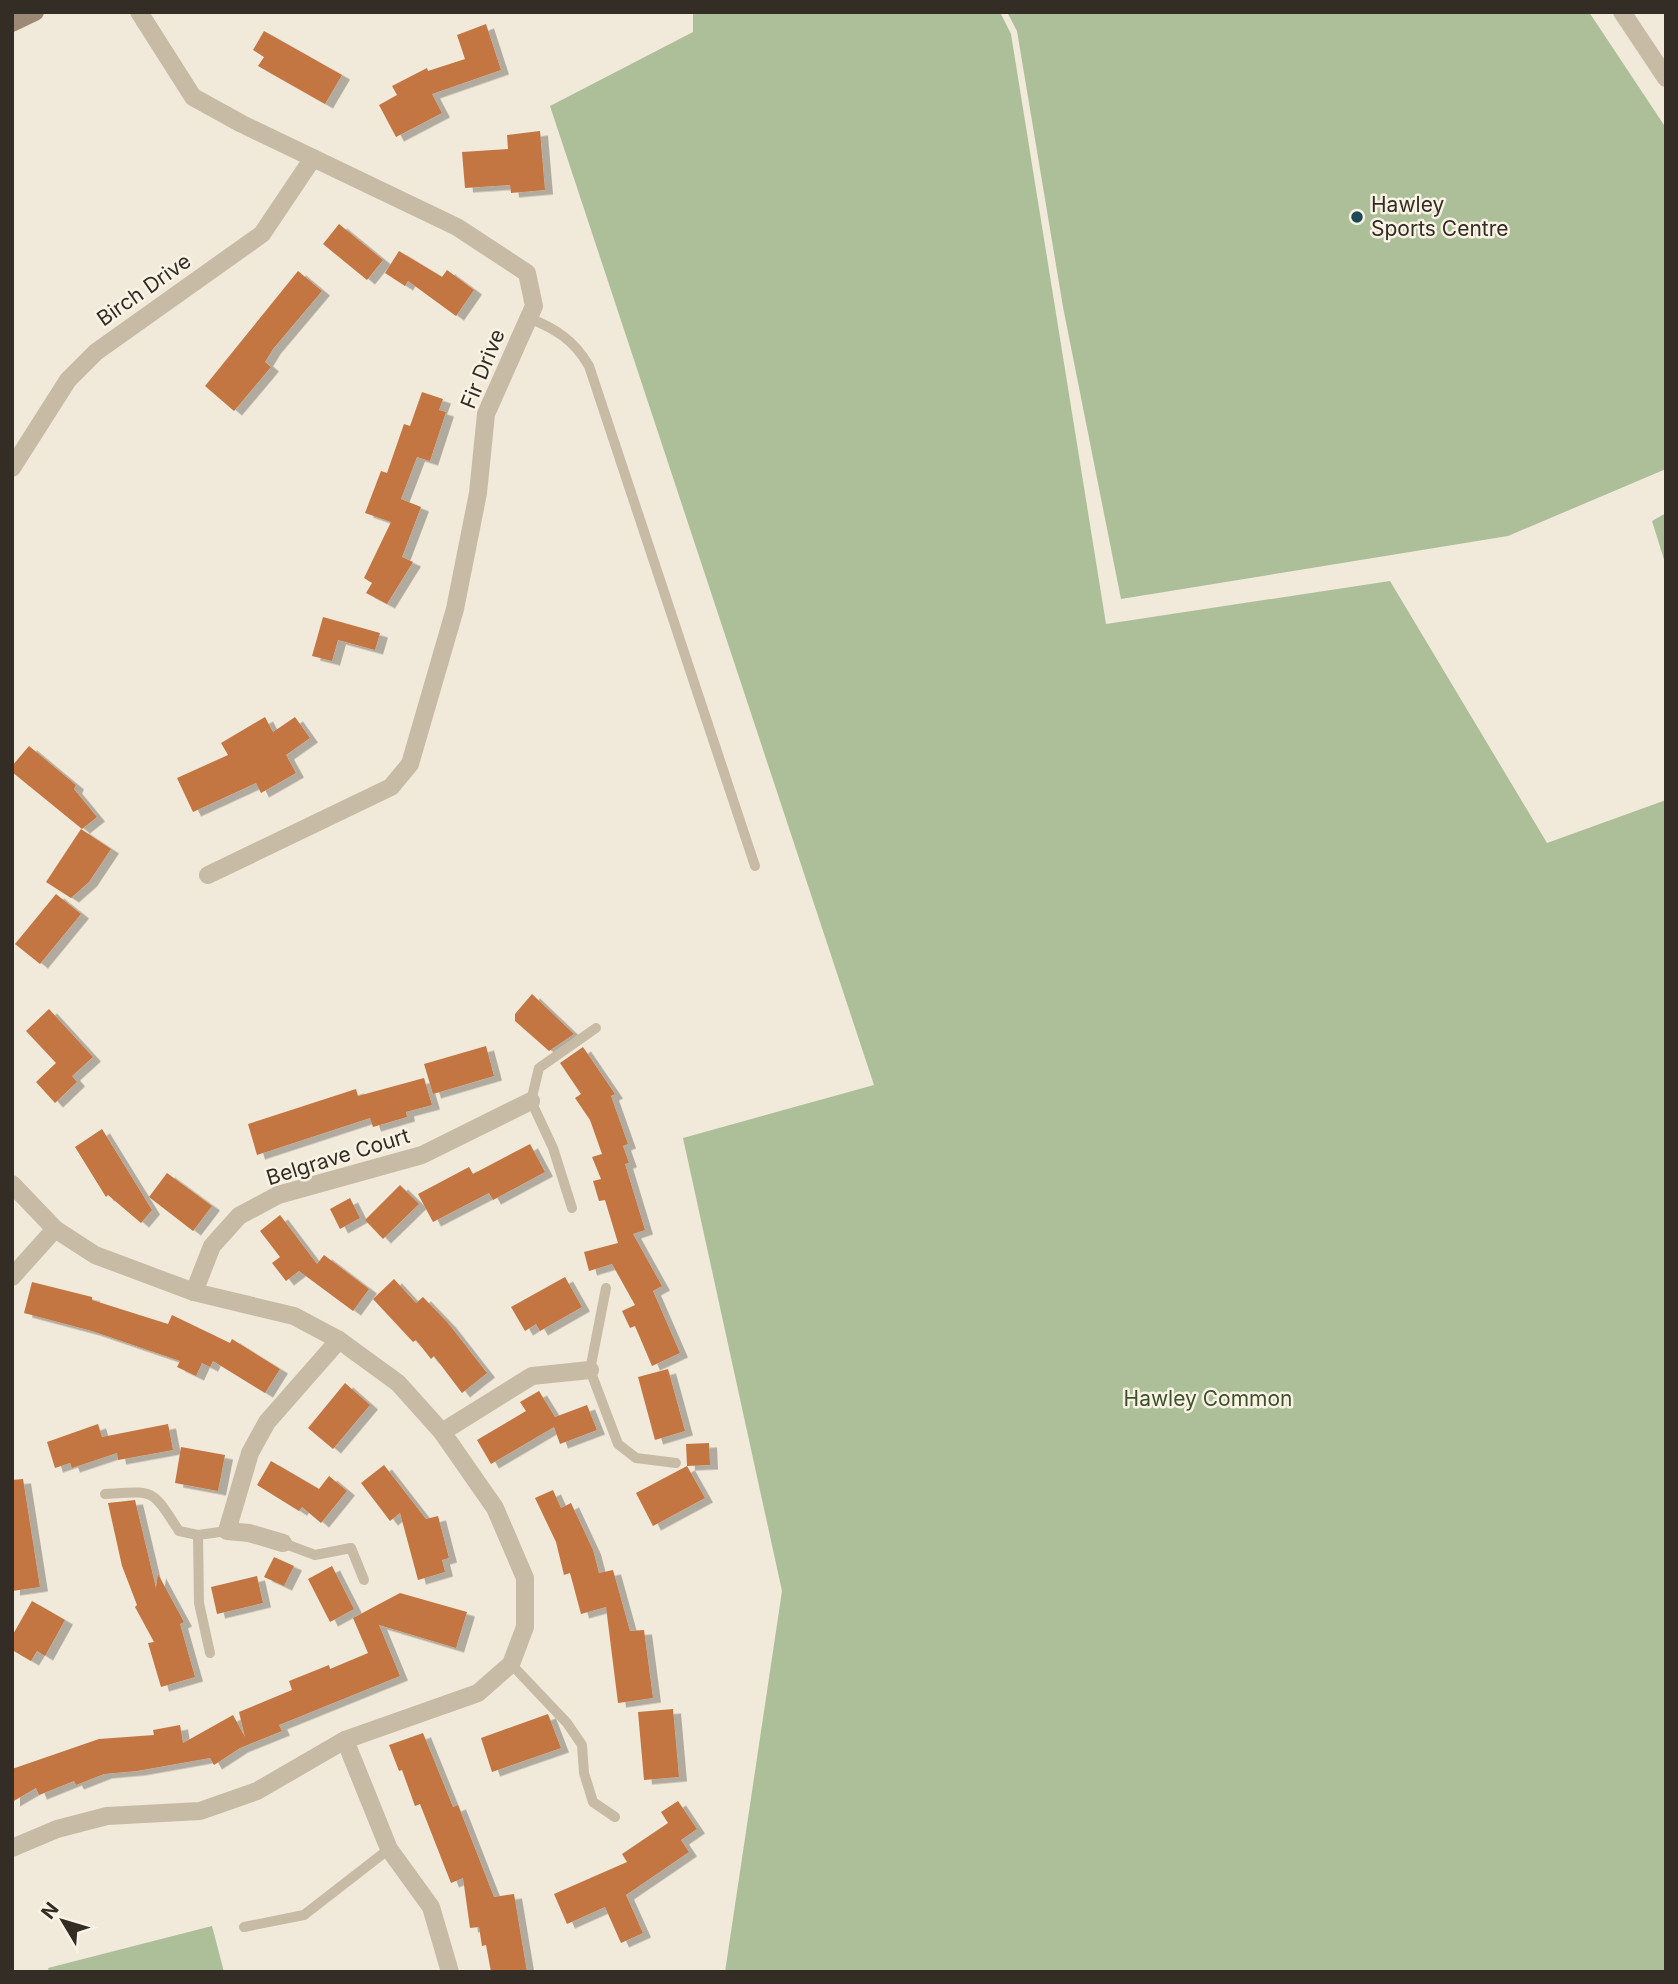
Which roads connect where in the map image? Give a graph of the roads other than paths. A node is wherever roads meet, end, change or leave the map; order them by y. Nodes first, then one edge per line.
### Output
1 (35, 12) edge
2 (139, 12) edge
3 (1622, 12) edge
4 (12, 23) edge
5 (1666, 78) edge
6 (313, 158) junction
7 (528, 318) junction
8 (12, 468) edge
9 (755, 866) dead end
10 (208, 875) dead end
11 (596, 1028) dead end
12 (531, 1101) junction
13 (12, 1184) edge
14 (572, 1208) dead end
15 (55, 1230) junction
16 (12, 1277) edge
17 (606, 1288) dead end
18 (194, 1292) junction
19 (339, 1340) junction
20 (590, 1370) junction
21 (442, 1432) junction
22 (676, 1463) dead end
23 (105, 1494) dead end
24 (227, 1531) junction
25 (198, 1535) junction
26 (283, 1543) joint
27 (364, 1580) dead end
28 (210, 1653) dead end
29 (511, 1664) junction
30 (345, 1740) junction
31 (615, 1816) dead end
32 (12, 1848) edge
33 (389, 1849) junction
34 (244, 1927) dead end
35 (450, 1972) edge

1 - 4 main road
2 - 6 street, Fir Drive
3 - 5 street
6 - 7 street, Fir Drive
6 - 8 street, Birch Drive
7 - 9 lane
7 - 10 street, Fir Drive
11 - 12 lane
12 - 14 lane
12 - 18 street, Belgrave Court
13 - 15 street
15 - 16 street
15 - 18 street
17 - 20 lane
18 - 19 street
19 - 21 street
19 - 24 street
20 - 21 street
20 - 22 lane
21 - 29 street
23 - 25 lane
24 - 25 lane
24 - 26 street
25 - 28 lane
26 - 27 lane
29 - 30 street
29 - 31 lane
30 - 32 street
30 - 33 street
33 - 34 lane
33 - 35 street

